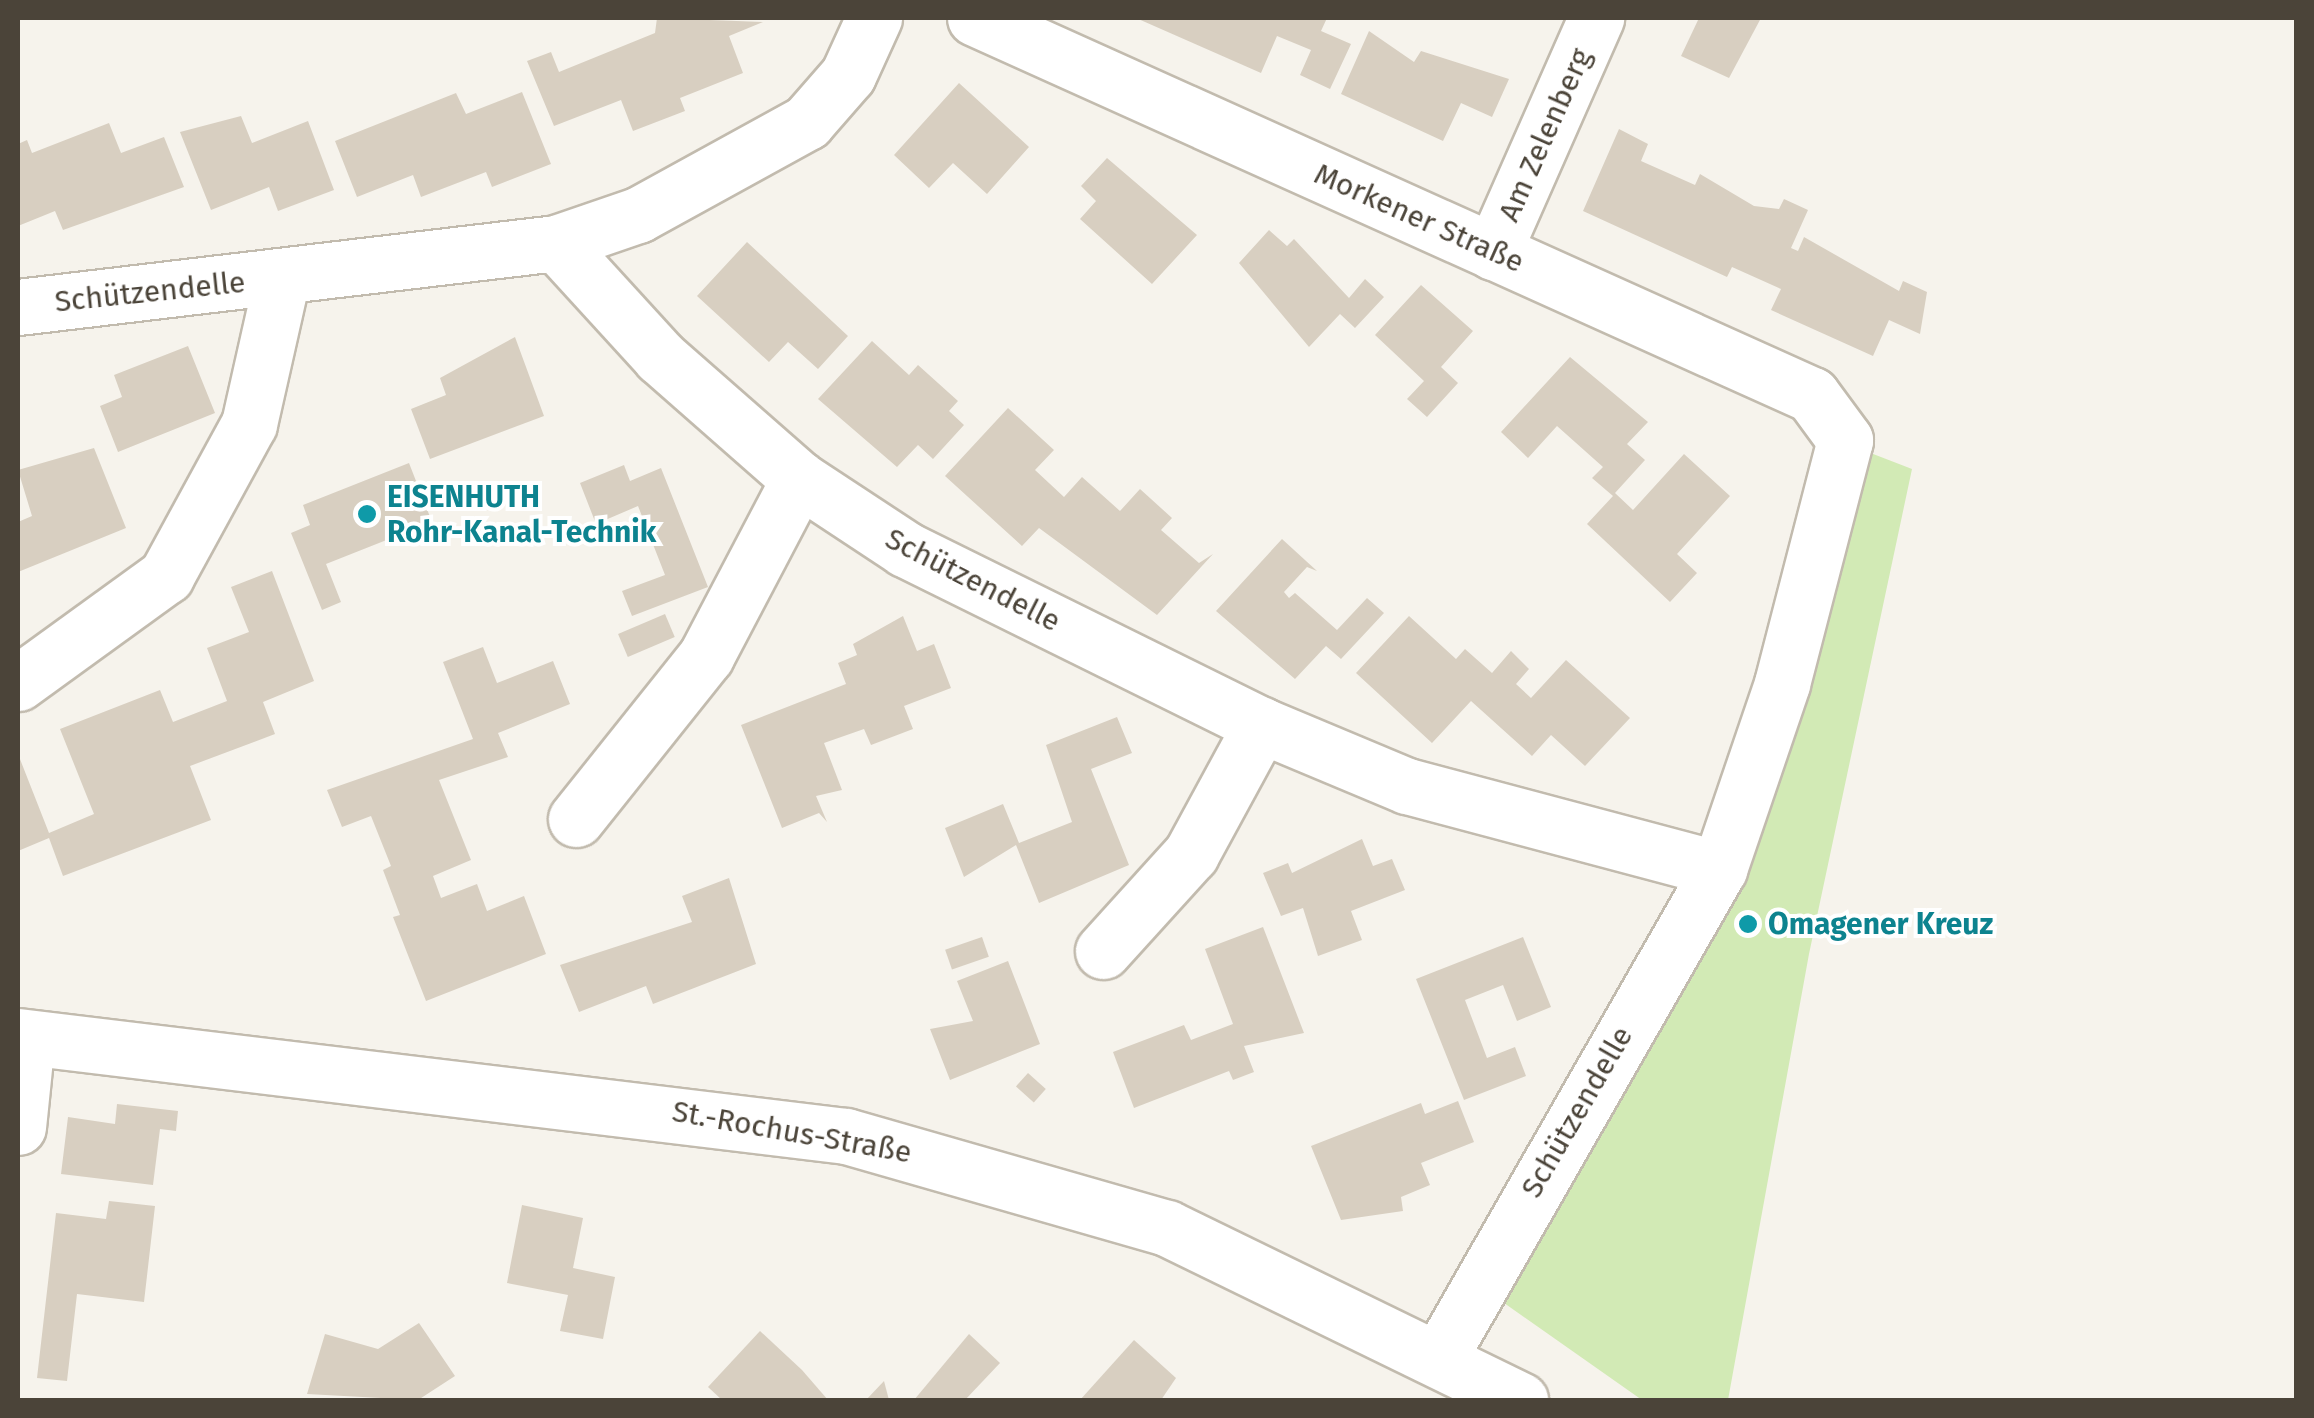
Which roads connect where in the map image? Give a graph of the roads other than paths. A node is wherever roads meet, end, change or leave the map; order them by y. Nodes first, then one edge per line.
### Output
1 (874, 18) edge
2 (976, 18) edge
3 (1596, 18) edge
4 (556, 243) junction
5 (1493, 252) junction
6 (282, 278) junction
7 (18, 307) edge
8 (1845, 440) joint
9 (799, 479) junction
10 (18, 683) edge
11 (1261, 725) junction
12 (576, 819) dead end
13 (1719, 869) junction
14 (1103, 950) dead end
15 (22, 1037) edge
16 (18, 1126) edge
17 (1440, 1356) junction
18 (1520, 1400) edge

1 - 4 street, Schützendelle
2 - 5 street, Morkener Straße
3 - 5 street, Am Zelenberg
4 - 6 street, Schützendelle
4 - 9 street, Schützendelle
5 - 8 street, Morkener Straße
6 - 7 street, Schützendelle
6 - 10 street, Schützendelle
8 - 13 street, Schützendelle
9 - 11 street, Schützendelle
9 - 12 street
11 - 13 street, Schützendelle
11 - 14 street
13 - 17 street, Schützendelle
15 - 16 street
15 - 17 street, St.-Rochus-Straße
17 - 18 street, St.-Rochus-Straße

